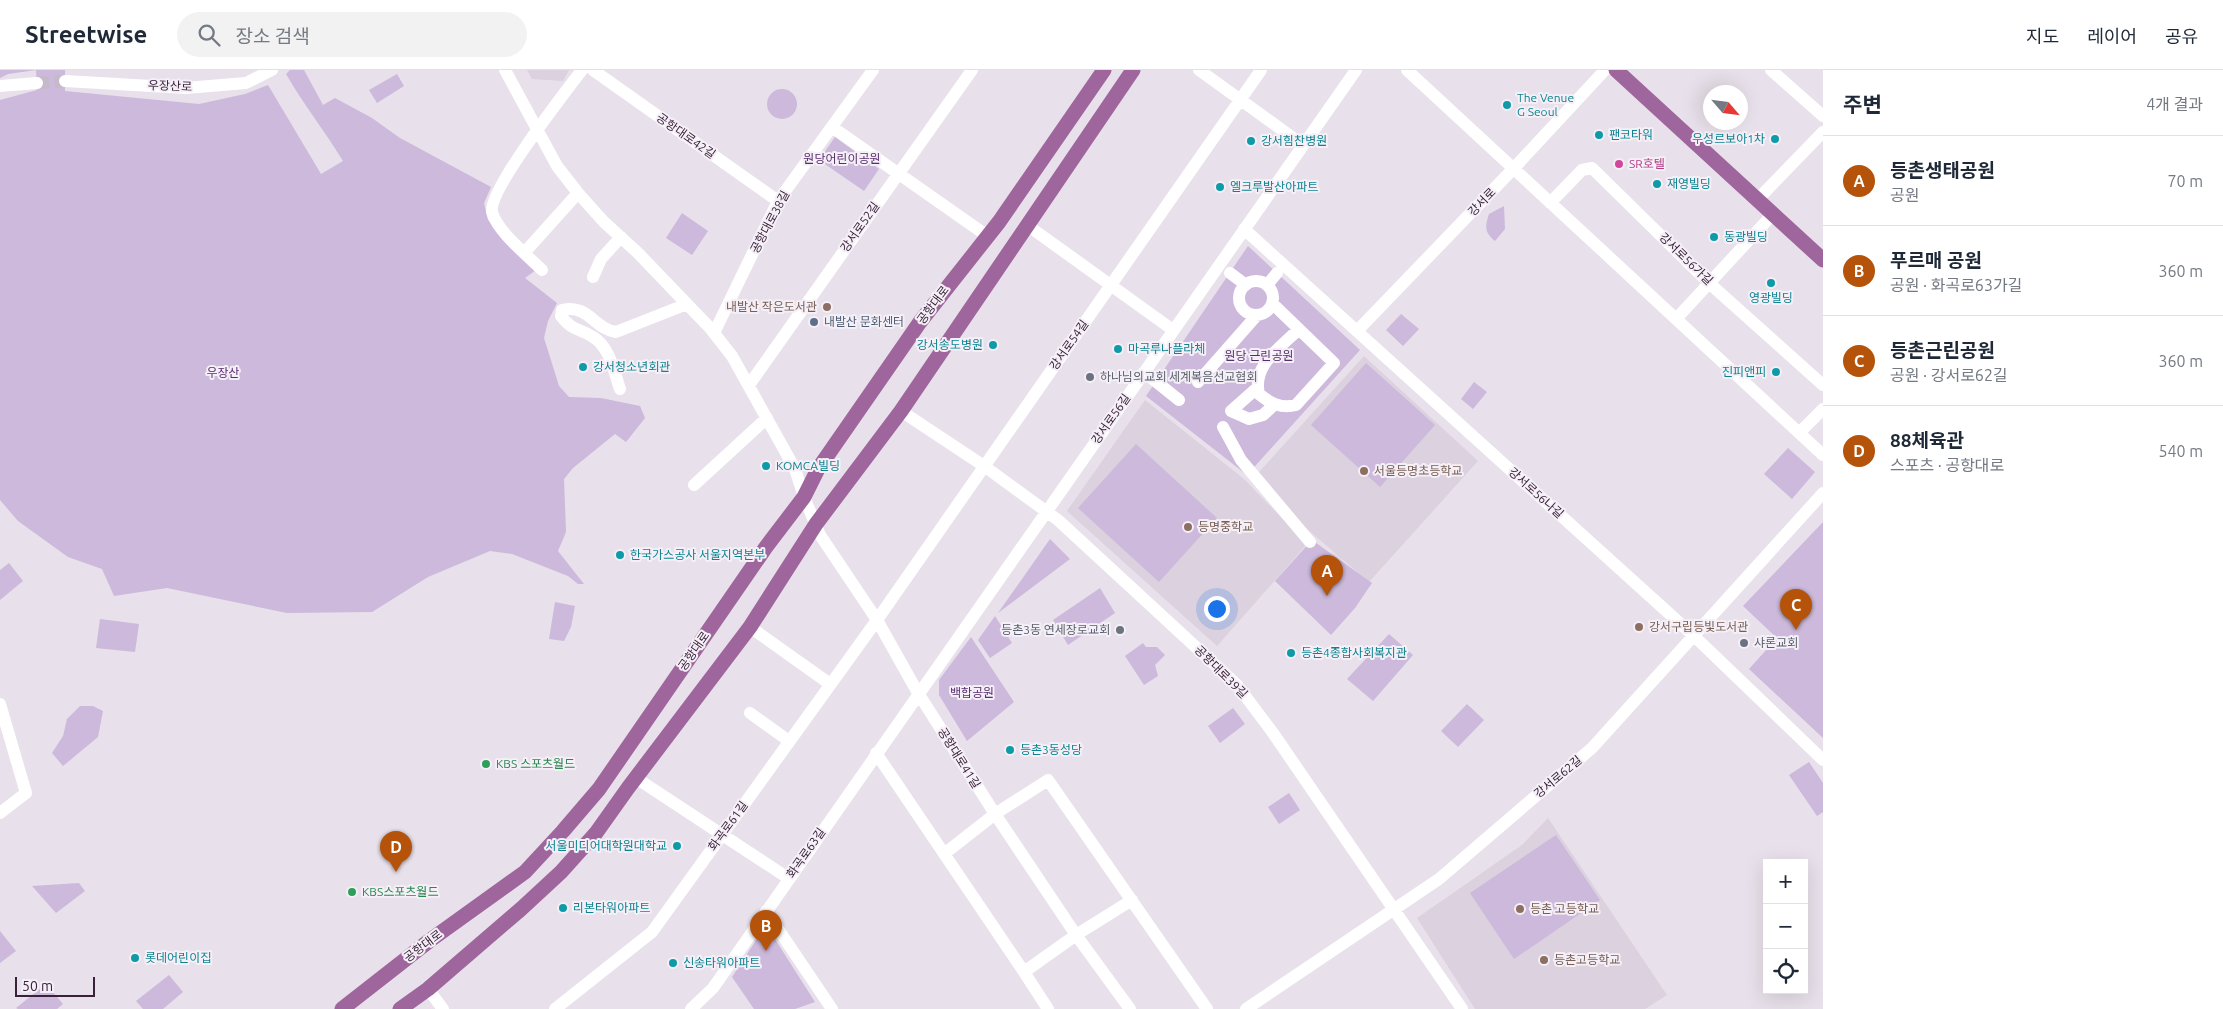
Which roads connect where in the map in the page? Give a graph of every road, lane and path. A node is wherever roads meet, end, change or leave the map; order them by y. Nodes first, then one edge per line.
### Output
1 (272, 70) edge
2 (505, 70) edge
3 (582, 70) edge
4 (593, 70) edge
5 (873, 70) edge
6 (972, 70) edge
7 (1104, 70) edge
8 (1133, 70) edge
9 (1199, 70) edge
10 (1261, 70) edge
11 (1356, 70) edge
12 (1407, 70) edge
13 (1605, 70) edge
14 (1616, 70) edge
15 (1771, 70) edge
16 (65, 81) tunnel mouth
17 (37, 82) tunnel mouth
18 (0, 86) edge
19 (1240, 99) junction
20 (1823, 116) edge
21 (832, 126) junction
22 (537, 129) junction
23 (1823, 132) edge
24 (1304, 145) junction
25 (1514, 168) junction
26 (899, 172) junction
27 (578, 193) junction
28 (1758, 200) junction
29 (778, 201) junction
30 (1550, 203) junction
31 (1774, 214) junction
32 (1026, 225) junction
33 (1244, 229) junction
34 (986, 235) junction
35 (621, 237) junction
36 (525, 252) junction
37 (1823, 260) edge
38 (542, 270) dead end
39 (1230, 273) dead end
40 (1277, 273) dead end
41 (593, 277) dead end
42 (1709, 282) junction
43 (1110, 285) junction
44 (1246, 285) junction
45 (1267, 285) junction
46 (1272, 303) junction
47 (687, 304) junction
48 (1257, 316) junction
49 (1676, 319) junction
50 (1299, 329) junction
51 (1173, 330) junction
52 (1357, 331) junction
53 (714, 333) junction
54 (1144, 372) junction
55 (1198, 382) dead end
56 (749, 385) junction
57 (1823, 385) edge
58 (1257, 388) junction
59 (620, 389) dead end
60 (1179, 400) dead end
61 (1274, 405) junction
62 (1823, 409) edge
63 (901, 411) junction
64 (767, 418) junction
65 (1223, 427) dead end
66 (1799, 433) junction
67 (1823, 455) edge
68 (984, 466) junction
69 (694, 486) dead end
70 (1823, 492) edge
71 (804, 497) junction
72 (1046, 512) junction
73 (816, 524) junction
74 (1310, 542) dead end
75 (877, 620) junction
76 (750, 627) junction
77 (1694, 636) junction
78 (830, 684) junction
79 (918, 693) junction
80 (0, 704) edge
81 (750, 714) dead end
82 (789, 741) junction
83 (876, 753) junction
84 (1823, 760) edge
85 (636, 778) junction
86 (0, 813) edge
87 (995, 814) junction
88 (722, 835) junction
89 (944, 854) junction
90 (788, 878) junction
91 (1132, 900) junction
92 (1393, 910) junction
93 (766, 911) junction
94 (1076, 935) junction
95 (1024, 972) junction
96 (428, 989) junction
97 (342, 1009) edge
98 (400, 1009) edge
99 (442, 1009) edge
100 (555, 1009) edge
101 (691, 1009) edge
102 (832, 1009) edge
103 (1048, 1009) edge
104 (1130, 1009) edge
105 (1207, 1009) edge
106 (1246, 1009) edge
107 (1462, 1009) edge

1 - 16 street, 우장산로
2 - 22 street
3 - 22 street
4 - 29 street, 공항대로42길
5 - 21 street, 공항대로38길
6 - 26 street, 강서로52길
7 - 34 main road, 공항대로
8 - 32 main road
9 - 19 street
10 - 19 street, 강서로54길
11 - 24 street, 강서로56길
12 - 25 street
13 - 25 street, 강서로
14 - 28 main road
15 - 20 street
17 - 18 street
19 - 24 street
19 - 43 street, 강서로54길
21 - 26 street
21 - 29 street, 공항대로38길
22 - 27 street
22 - 36 street
23 - 28 street
24 - 33 street, 강서로56길
25 - 30 street
25 - 52 street, 강서로
26 - 34 street
26 - 56 street, 강서로52길
27 - 35 street
27 - 36 street
28 - 31 main road
29 - 53 street, 공항대로38길
30 - 42 street, 강서로56가길
30 - 49 street
31 - 37 main road
31 - 42 street
32 - 43 street
32 - 63 main road
33 - 51 street, 강서로56길
33 - 52 street, 강서로56나길
34 - 71 main road, 공항대로
35 - 41 street
35 - 47 street
36 - 38 street
39 - 44 street
40 - 45 street
42 - 49 street
42 - 57 street, 강서로56가길
43 - 51 street
43 - 68 street, 강서로54길
44 - 45 street
44 - 48 street
45 - 46 street
46 - 48 street
46 - 50 street
47 - 53 street
47 - 59 street
48 - 55 street
49 - 66 street
50 - 58 street
50 - 61 street
51 - 54 street, 강서로56길
52 - 77 street, 강서로56나길
53 - 56 street
54 - 60 street
54 - 72 street, 강서로56길
56 - 64 street
58 - 61 street
58 - 61 street
62 - 66 street
63 - 68 street, 공항대로39길
63 - 73 main road
64 - 69 street
64 - 71 street
65 - 74 street
66 - 67 street
68 - 72 street, 공항대로39길
68 - 75 street, 강서로54길
70 - 77 street, 강서로62길
71 - 73 street, 공항대로41길
71 - 97 main road, 공항대로
72 - 79 street, 강서로56길
72 - 92 street, 공항대로39길
73 - 75 street, 공항대로41길
73 - 76 main road
75 - 78 street, 화곡로61길
75 - 79 street, 공항대로41길
76 - 78 street
76 - 85 main road
77 - 84 street, 강서로56나길
77 - 92 street, 강서로62길
78 - 82 street, 화곡로61길
79 - 83 street, 화곡로63길
79 - 87 street, 공항대로41길
80 - 86 street
81 - 82 street
82 - 88 street, 화곡로61길
83 - 89 street
83 - 90 street, 화곡로63길
85 - 88 street
85 - 96 main road
87 - 89 street
87 - 91 street
87 - 94 street, 공항대로41길
88 - 90 street
88 - 100 street, 화곡로61길
89 - 95 street
90 - 93 street, 화곡로63길
91 - 94 street
91 - 105 street
92 - 106 street, 강서로62길
92 - 107 street, 공항대로39길
93 - 101 street, 화곡로63길
93 - 102 street
94 - 95 street
94 - 104 street, 공항대로41길
95 - 103 street
96 - 98 main road
96 - 99 street

